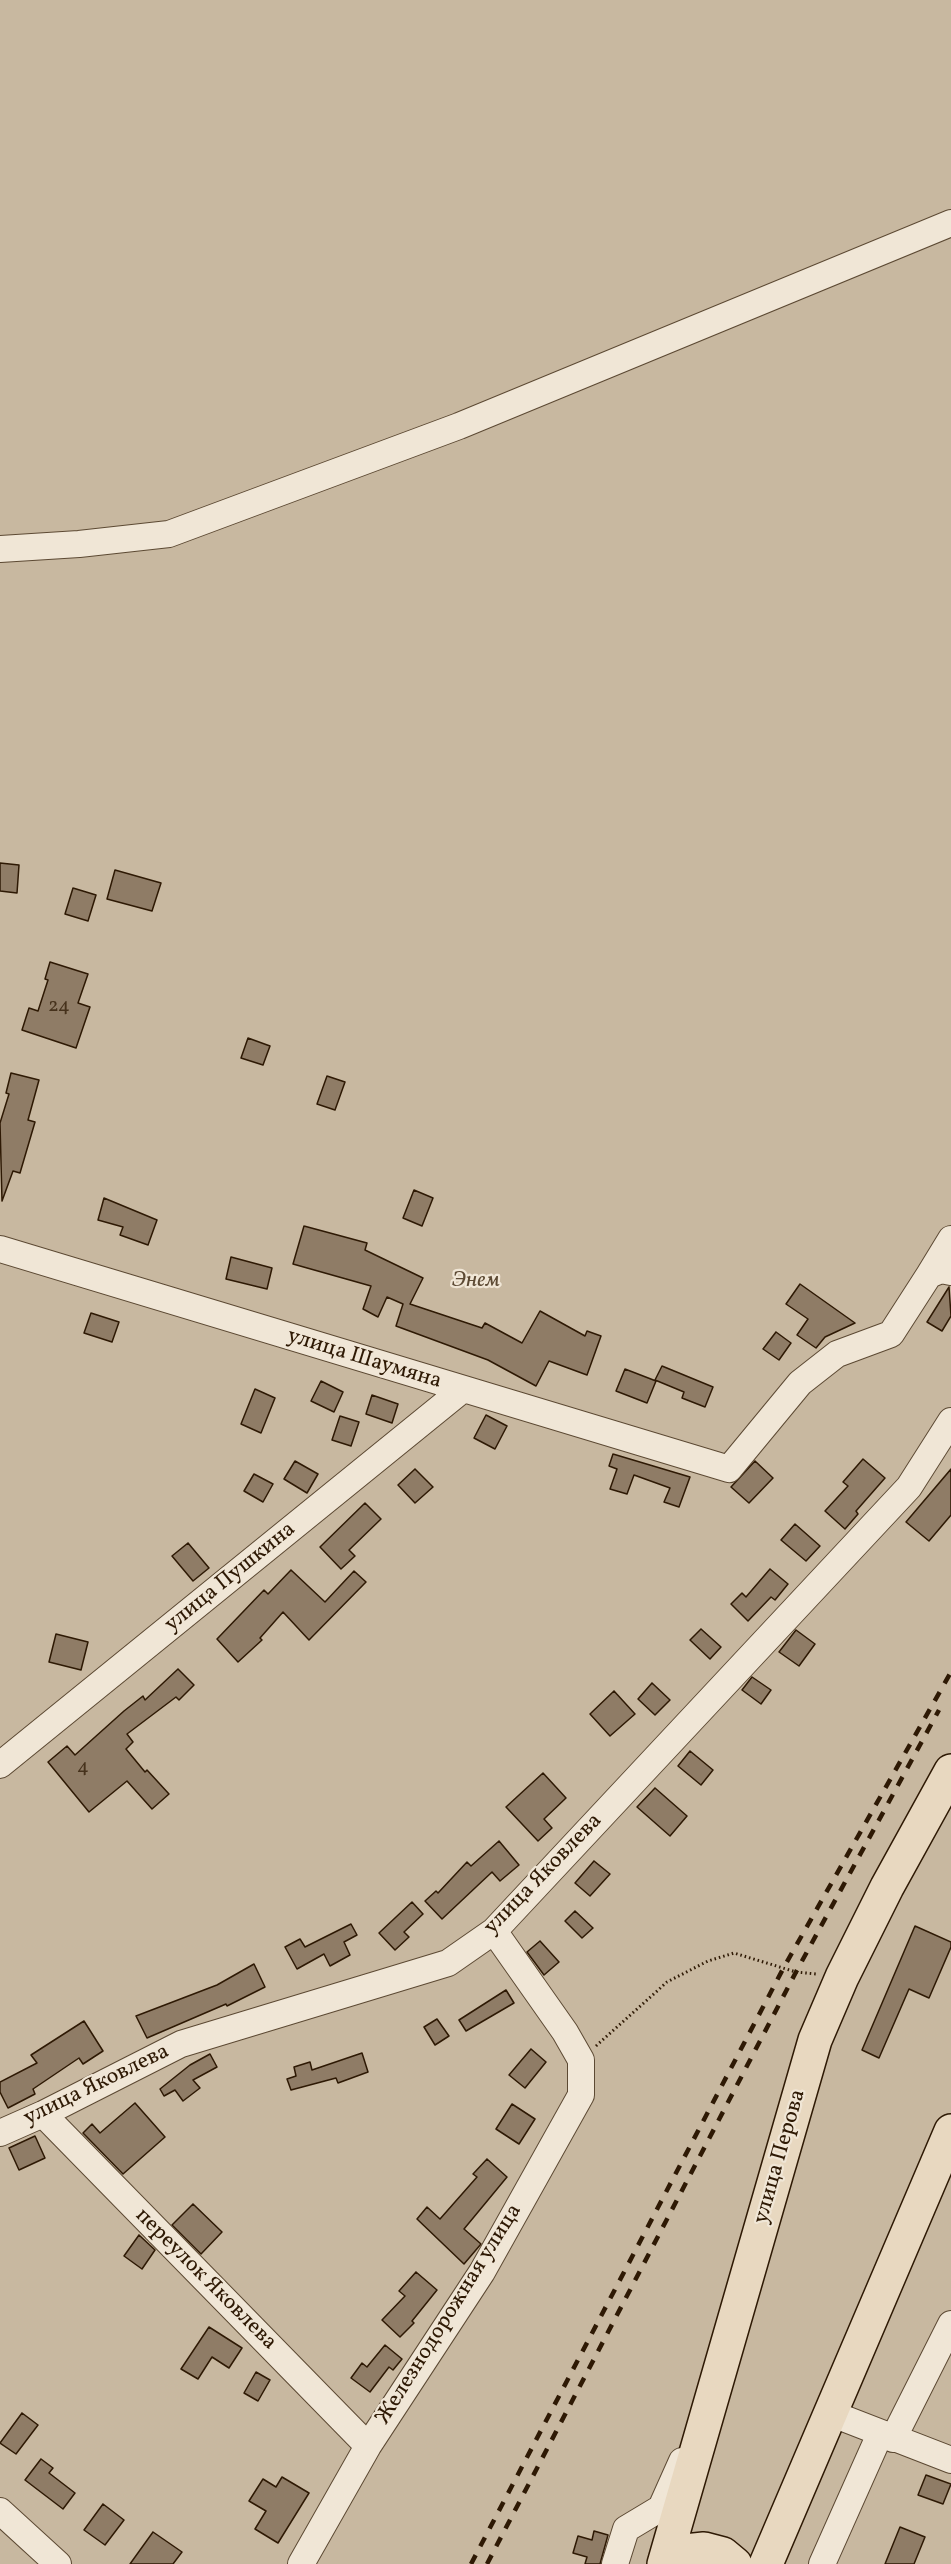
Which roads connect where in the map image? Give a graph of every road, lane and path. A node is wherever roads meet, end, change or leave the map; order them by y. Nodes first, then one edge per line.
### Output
1 (951, 223) edge
2 (0, 549) edge
3 (951, 1239) edge
4 (0, 1249) edge
5 (940, 1273) edge
6 (462, 1390) junction
7 (951, 1421) edge
8 (0, 1765) edge
9 (951, 1771) edge
10 (939, 1814) edge
11 (494, 1931) junction
12 (842, 1977) junction
13 (580, 2060) junction
14 (43, 2115) junction
15 (951, 2132) edge
16 (0, 2133) edge
17 (951, 2324) edge
18 (716, 2384) junction
19 (830, 2413) junction
20 (886, 2436) junction
21 (368, 2446) junction
22 (951, 2460) edge
23 (0, 2511) edge
24 (58, 2564) edge
25 (301, 2564) edge
26 (615, 2564) edge
27 (664, 2564) edge
28 (669, 2564) edge
29 (735, 2564) edge
30 (766, 2564) edge
31 (822, 2564) edge

1 - 2 street
3 - 5 street
4 - 6 street, улица Шаумяна
5 - 6 street, улица Шаумяна
6 - 8 street, улица Пушкина
7 - 11 street, улица Яковлева
9 - 10 highway, улица Перова
10 - 12 highway, улица Перова
11 - 13 street
11 - 14 street, улица Яковлева
12 - 13 path
12 - 18 highway, улица Перова
13 - 21 street, Железнодорожная улица
14 - 16 street, улица Яковлева
14 - 21 street, переулок Яковлева
15 - 19 highway
17 - 20 street
18 - 26 street
18 - 27 highway, улица Перова
19 - 20 street
19 - 30 highway
20 - 22 street
20 - 31 street
21 - 25 street, Железнодорожная улица
23 - 24 street
28 - 29 highway

